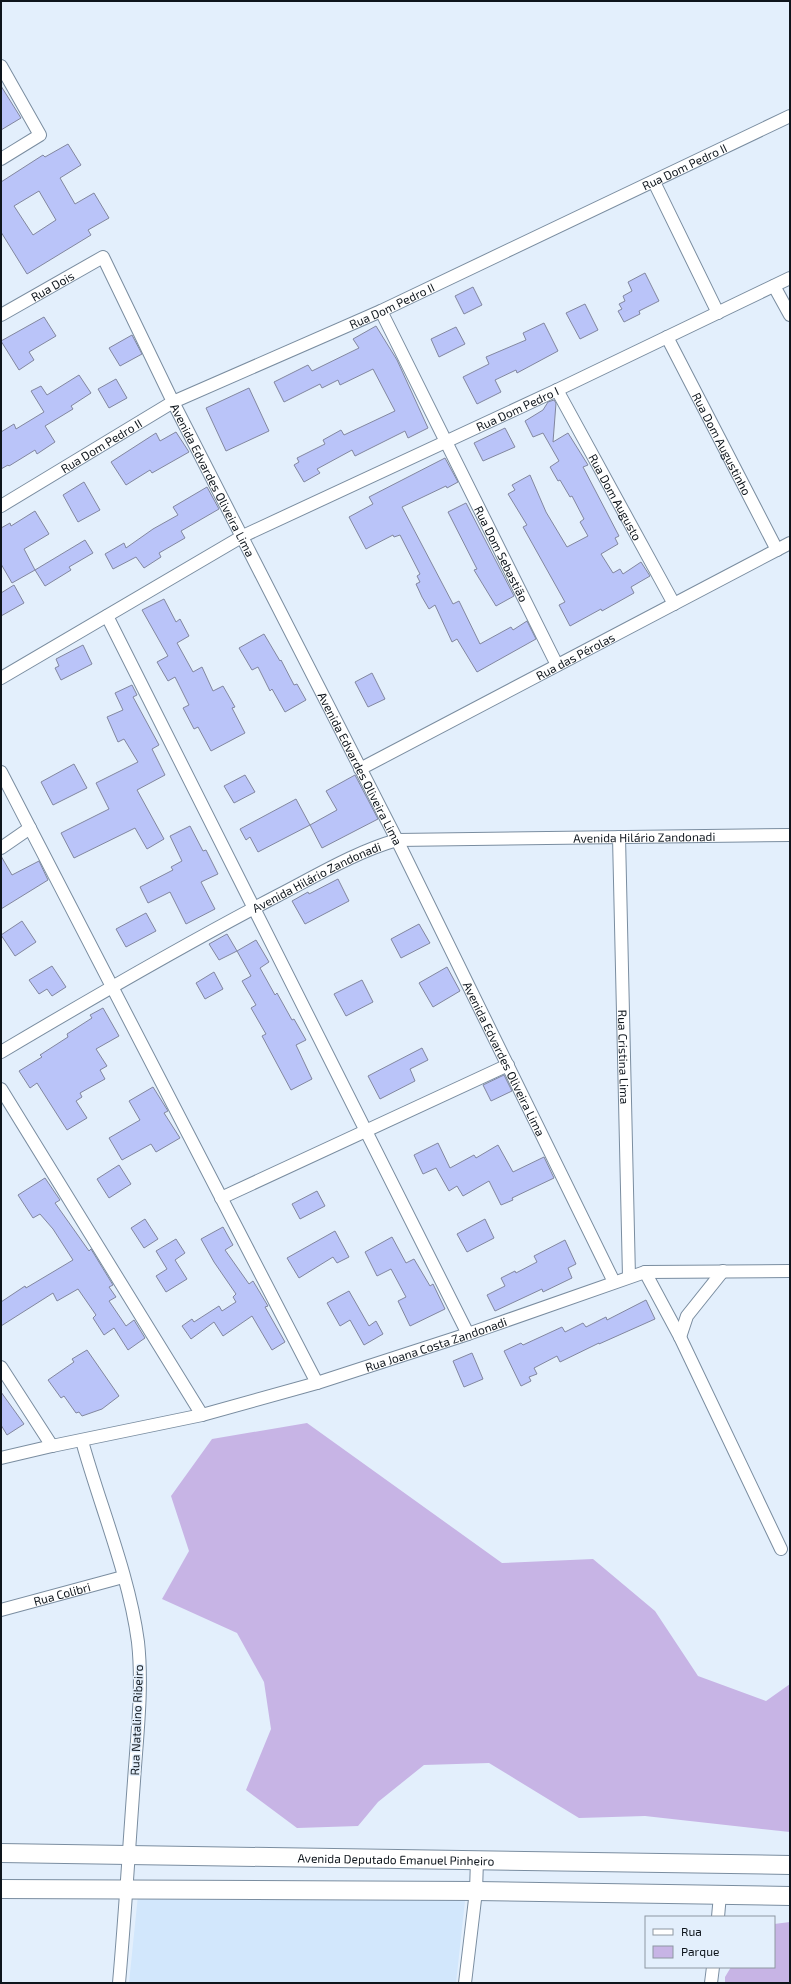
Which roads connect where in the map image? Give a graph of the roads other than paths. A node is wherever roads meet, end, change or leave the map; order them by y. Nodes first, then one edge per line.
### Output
1 (1, 66) edge
2 (790, 116) edge
3 (1, 159) edge
4 (654, 182) junction
5 (103, 257) joint
6 (790, 278) edge
7 (774, 286) junction
8 (381, 311) junction
9 (718, 313) junction
10 (1, 315) edge
11 (790, 315) edge
12 (667, 337) junction
13 (557, 390) junction
14 (173, 402) junction
15 (446, 442) junction
16 (1, 506) edge
17 (243, 536) junction
18 (790, 543) edge
19 (776, 550) junction
20 (674, 604) junction
21 (107, 616) junction
22 (557, 665) junction
23 (1, 678) edge
24 (360, 769) junction
25 (1, 772) edge
26 (30, 828) junction
27 (790, 835) edge
28 (619, 837) junction
29 (397, 840) junction
30 (1, 848) edge
31 (253, 909) junction
32 (111, 986) junction
33 (1, 1052) edge
34 (508, 1065) junction
35 (1, 1088) edge
36 (365, 1132) junction
37 (221, 1198) junction
38 (723, 1271) junction
39 (790, 1271) edge
40 (645, 1272) junction
41 (629, 1277) junction
42 (614, 1282) junction
43 (468, 1334) junction
44 (680, 1337) junction
45 (1, 1367) edge
46 (317, 1383) junction
47 (202, 1414) junction
48 (82, 1441) junction
49 (52, 1446) junction
50 (1, 1458) edge
51 (781, 1549) dead end
52 (124, 1577) junction
53 (1, 1610) edge
54 (1, 1853) edge
55 (129, 1854) junction
56 (477, 1860) junction
57 (790, 1865) edge
58 (1, 1889) edge
59 (127, 1890) junction
60 (476, 1891) junction
61 (720, 1895) junction
62 (790, 1896) edge
63 (718, 1916) edge
64 (713, 1968) edge
65 (119, 1983) edge
66 (465, 1983) edge
67 (711, 1983) edge

1 - 3 street
2 - 4 street, Rua Dom Pedro II
4 - 8 street, Rua Dom Pedro II
4 - 9 street
5 - 10 street, Rua Dois
5 - 14 street, Avenida Edvardes Oliveira Lima
6 - 7 street, Rua Dom Pedro I
7 - 9 street, Rua Dom Pedro I
7 - 11 street
8 - 14 street, Rua Dom Pedro II
8 - 15 street, Rua Dom Sebastião
9 - 12 street, Rua Dom Pedro I
12 - 13 street, Rua Dom Pedro I
12 - 19 street, Rua Dom Augustinho
13 - 15 street, Rua Dom Pedro I
13 - 20 street, Rua Dom Augusto
14 - 16 street, Rua Dom Pedro II
14 - 17 street, Avenida Edvardes Oliveira Lima
15 - 17 street, Rua Dom Pedro I
15 - 22 street, Rua Dom Sebastião
17 - 21 street
17 - 24 street, Avenida Edvardes Oliveira Lima
18 - 19 street, Rua das Pérolas
19 - 20 street, Rua das Pérolas
20 - 22 street, Rua das Pérolas
21 - 23 street
21 - 31 street
22 - 24 street, Rua das Pérolas
24 - 29 street, Avenida Edvardes Oliveira Lima
25 - 26 street
26 - 30 street
26 - 32 street
27 - 28 street, Avenida Hilário Zandonadi
28 - 29 street, Avenida Hilário Zandonadi
28 - 41 street, Rua Cristina Lima
29 - 31 street, Avenida Hilário Zandonadi
29 - 34 street, Avenida Edvardes Oliveira Lima
31 - 32 street, Avenida Hilário Zandonadi
31 - 36 street
32 - 33 street, Avenida Hilário Zandonadi
32 - 37 street
34 - 36 street
34 - 42 street, Avenida Edvardes Oliveira Lima
35 - 47 street
36 - 37 street
36 - 43 street
37 - 46 street
38 - 39 street, Rua Joana Costa Zandonadi
38 - 40 street, Rua Joana Costa Zandonadi
38 - 44 street
40 - 41 street, Rua Joana Costa Zandonadi
40 - 44 street
41 - 42 street, Rua Joana Costa Zandonadi
42 - 43 street, Rua Joana Costa Zandonadi
43 - 46 street, Rua Joana Costa Zandonadi
44 - 51 street
45 - 49 street
46 - 47 street, Rua Joana Costa Zandonadi
47 - 48 street, Rua Joana Costa Zandonadi
48 - 49 street, Rua Joana Costa Zandonadi
48 - 52 street, Rua Natalino Ribeiro
49 - 50 street, Rua Joana Costa Zandonadi
52 - 53 street, Rua Colibri
52 - 55 street, Rua Natalino Ribeiro
54 - 55 street, Avenida Deputado Emanuel Pinheiro
55 - 56 street, Avenida Deputado Emanuel Pinheiro
55 - 59 street, Rua Natalino Ribeiro
56 - 57 street, Avenida Deputado Emanuel Pinheiro
56 - 60 street
58 - 59 street
59 - 60 street
59 - 65 street, Rua Natalino Ribeiro
60 - 61 street
60 - 66 street
61 - 62 street
61 - 63 street
64 - 67 street

